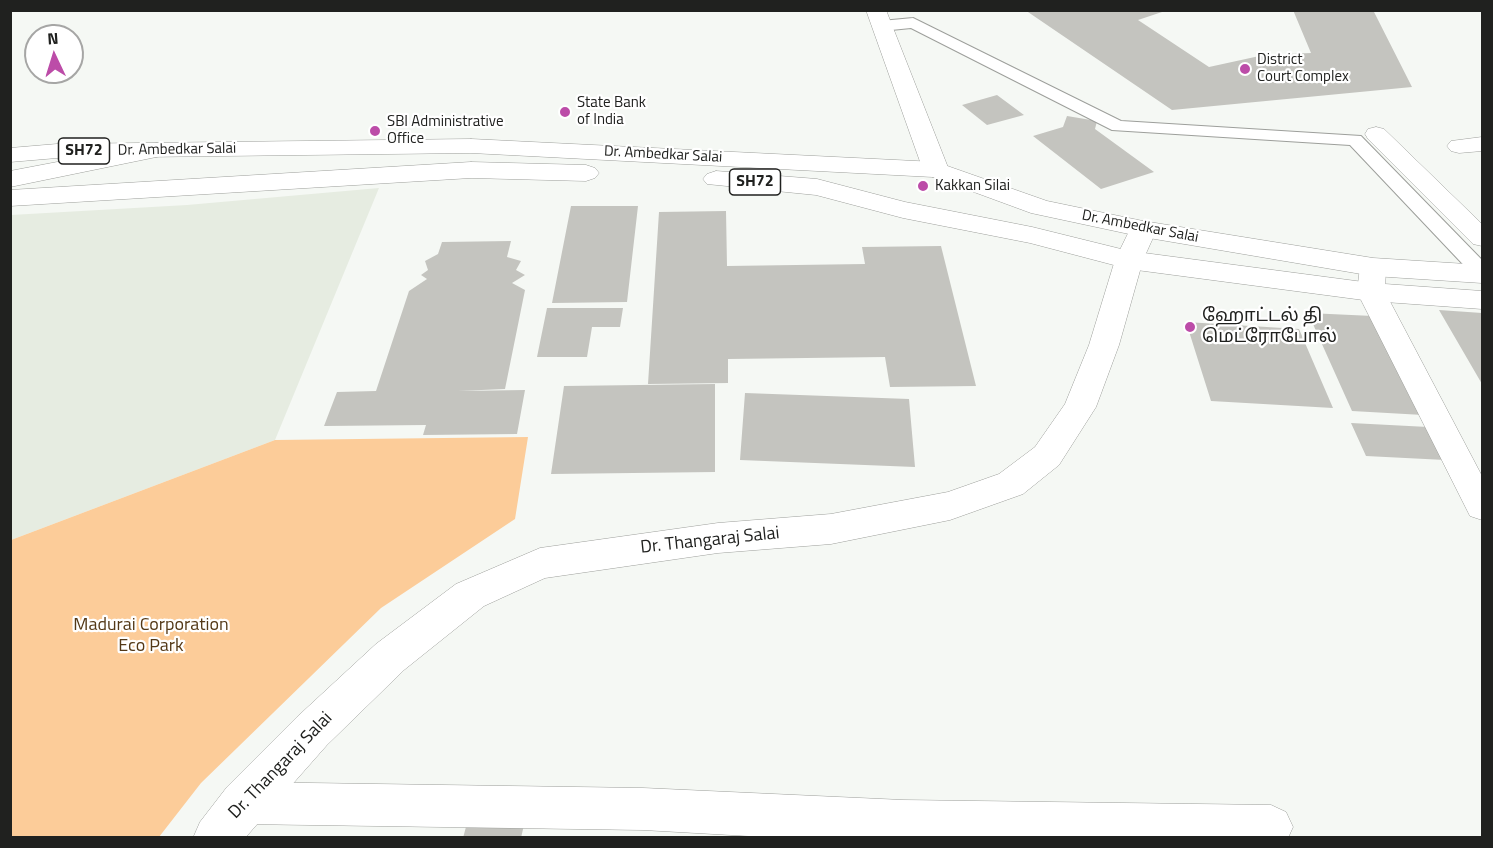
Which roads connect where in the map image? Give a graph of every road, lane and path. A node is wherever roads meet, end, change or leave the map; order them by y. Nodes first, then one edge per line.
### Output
1 (879, 18) edge
2 (1376, 134) dead end
3 (1482, 144) edge
4 (1459, 146) dead end
5 (157, 150) junction
6 (10, 155) edge
7 (936, 170) junction
8 (10, 179) edge
9 (10, 198) edge
10 (1482, 238) edge
11 (1136, 245) junction
12 (1482, 273) edge
13 (1372, 280) junction
14 (1482, 300) edge
15 (1482, 507) edge
16 (243, 803) junction
17 (1271, 827) dead end
18 (216, 837) edge

1 - 7 main road
1 - 12 street
2 - 10 street
3 - 4 street
5 - 6 main road, Dr. Ambedkar Salai / SH72
5 - 7 main road, Dr. Ambedkar Salai / SH72
5 - 8 main road
7 - 11 main road, Dr. Ambedkar Salai / SH72
9 - 11 main road, Dr. Ambedkar Salai / SH72
11 - 13 main road, Dr. Ambedkar Salai / SH72
11 - 16 main road, Dr. Thangaraj Salai
12 - 13 main road, Dr. Ambedkar Salai / SH72
13 - 14 main road, Dr. Ambedkar Salai / SH72
13 - 15 street
16 - 17 street
16 - 18 main road, Dr. Thangaraj Salai

